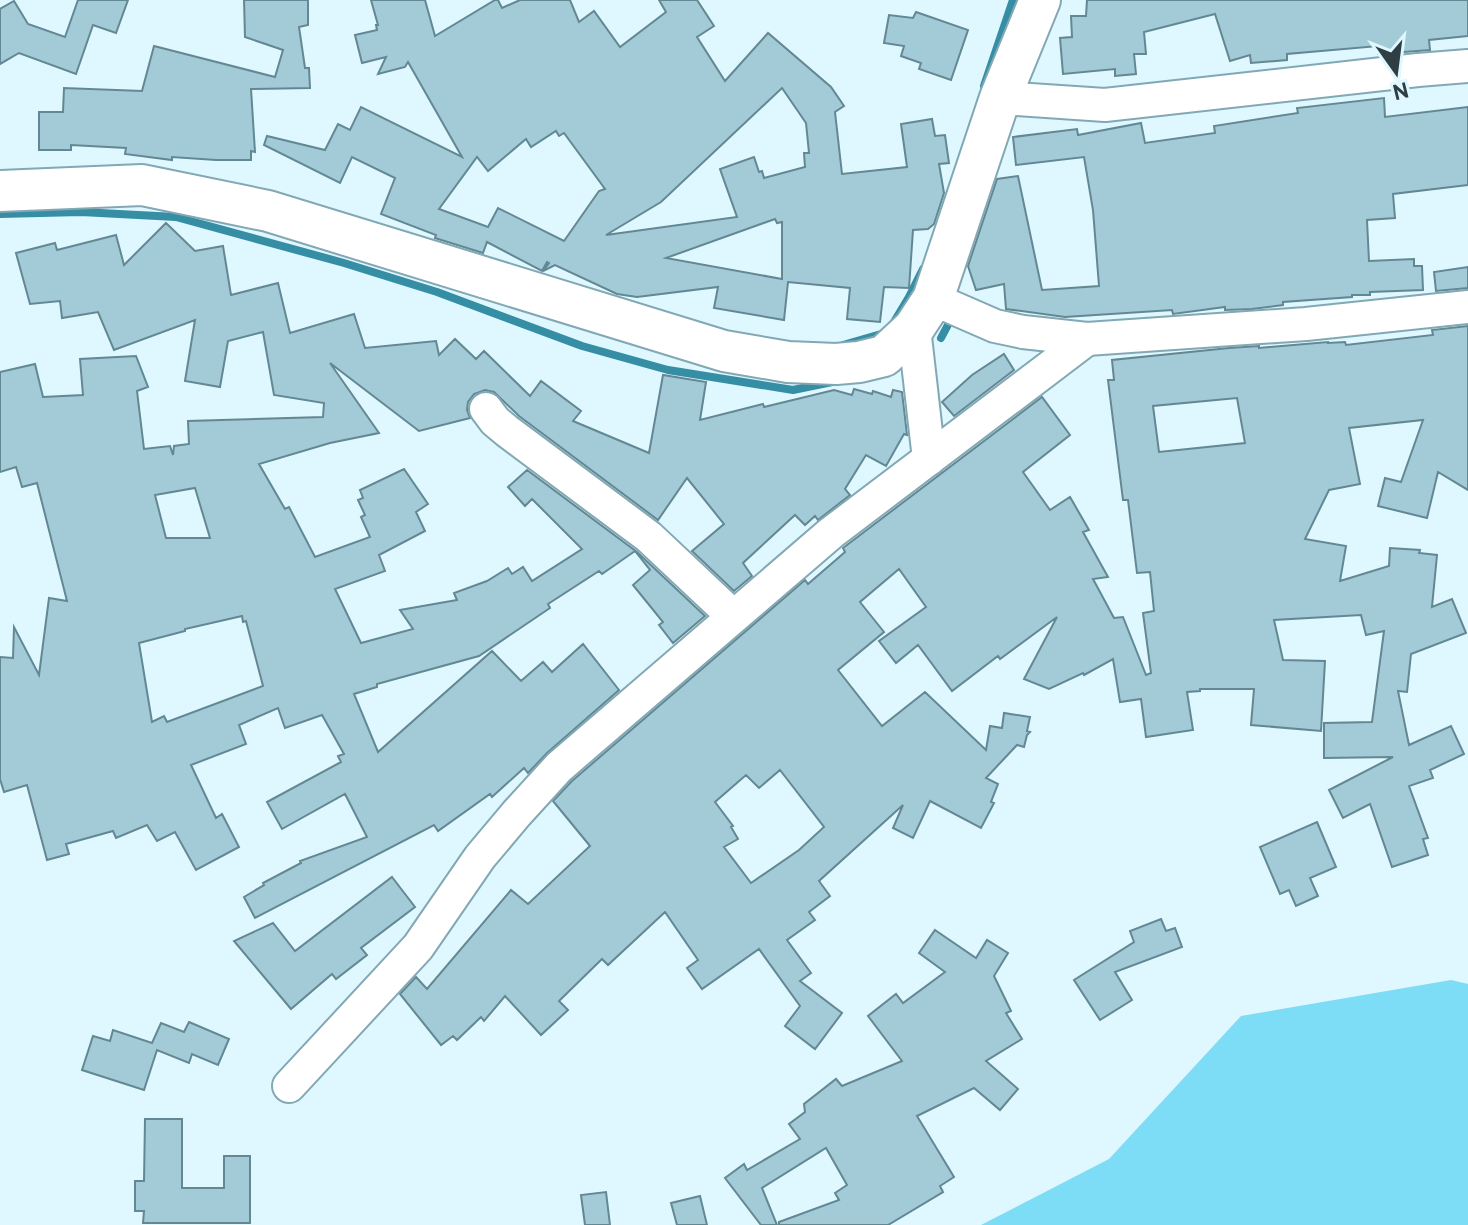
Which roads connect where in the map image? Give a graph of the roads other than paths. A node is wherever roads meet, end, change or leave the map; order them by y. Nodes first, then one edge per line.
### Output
1 (1040, 0) edge
2 (1468, 66) edge
3 (1000, 98) junction
4 (0, 191) edge
5 (1468, 307) edge
6 (924, 314) junction
7 (1087, 339) junction
8 (486, 409) dead end
9 (929, 459) junction
10 (733, 616) junction
11 (289, 1086) dead end

1 - 3 street
2 - 3 street
3 - 6 street
4 - 6 street
5 - 7 street
6 - 7 street
6 - 9 street
7 - 9 street
8 - 10 street
9 - 10 street
10 - 11 street

